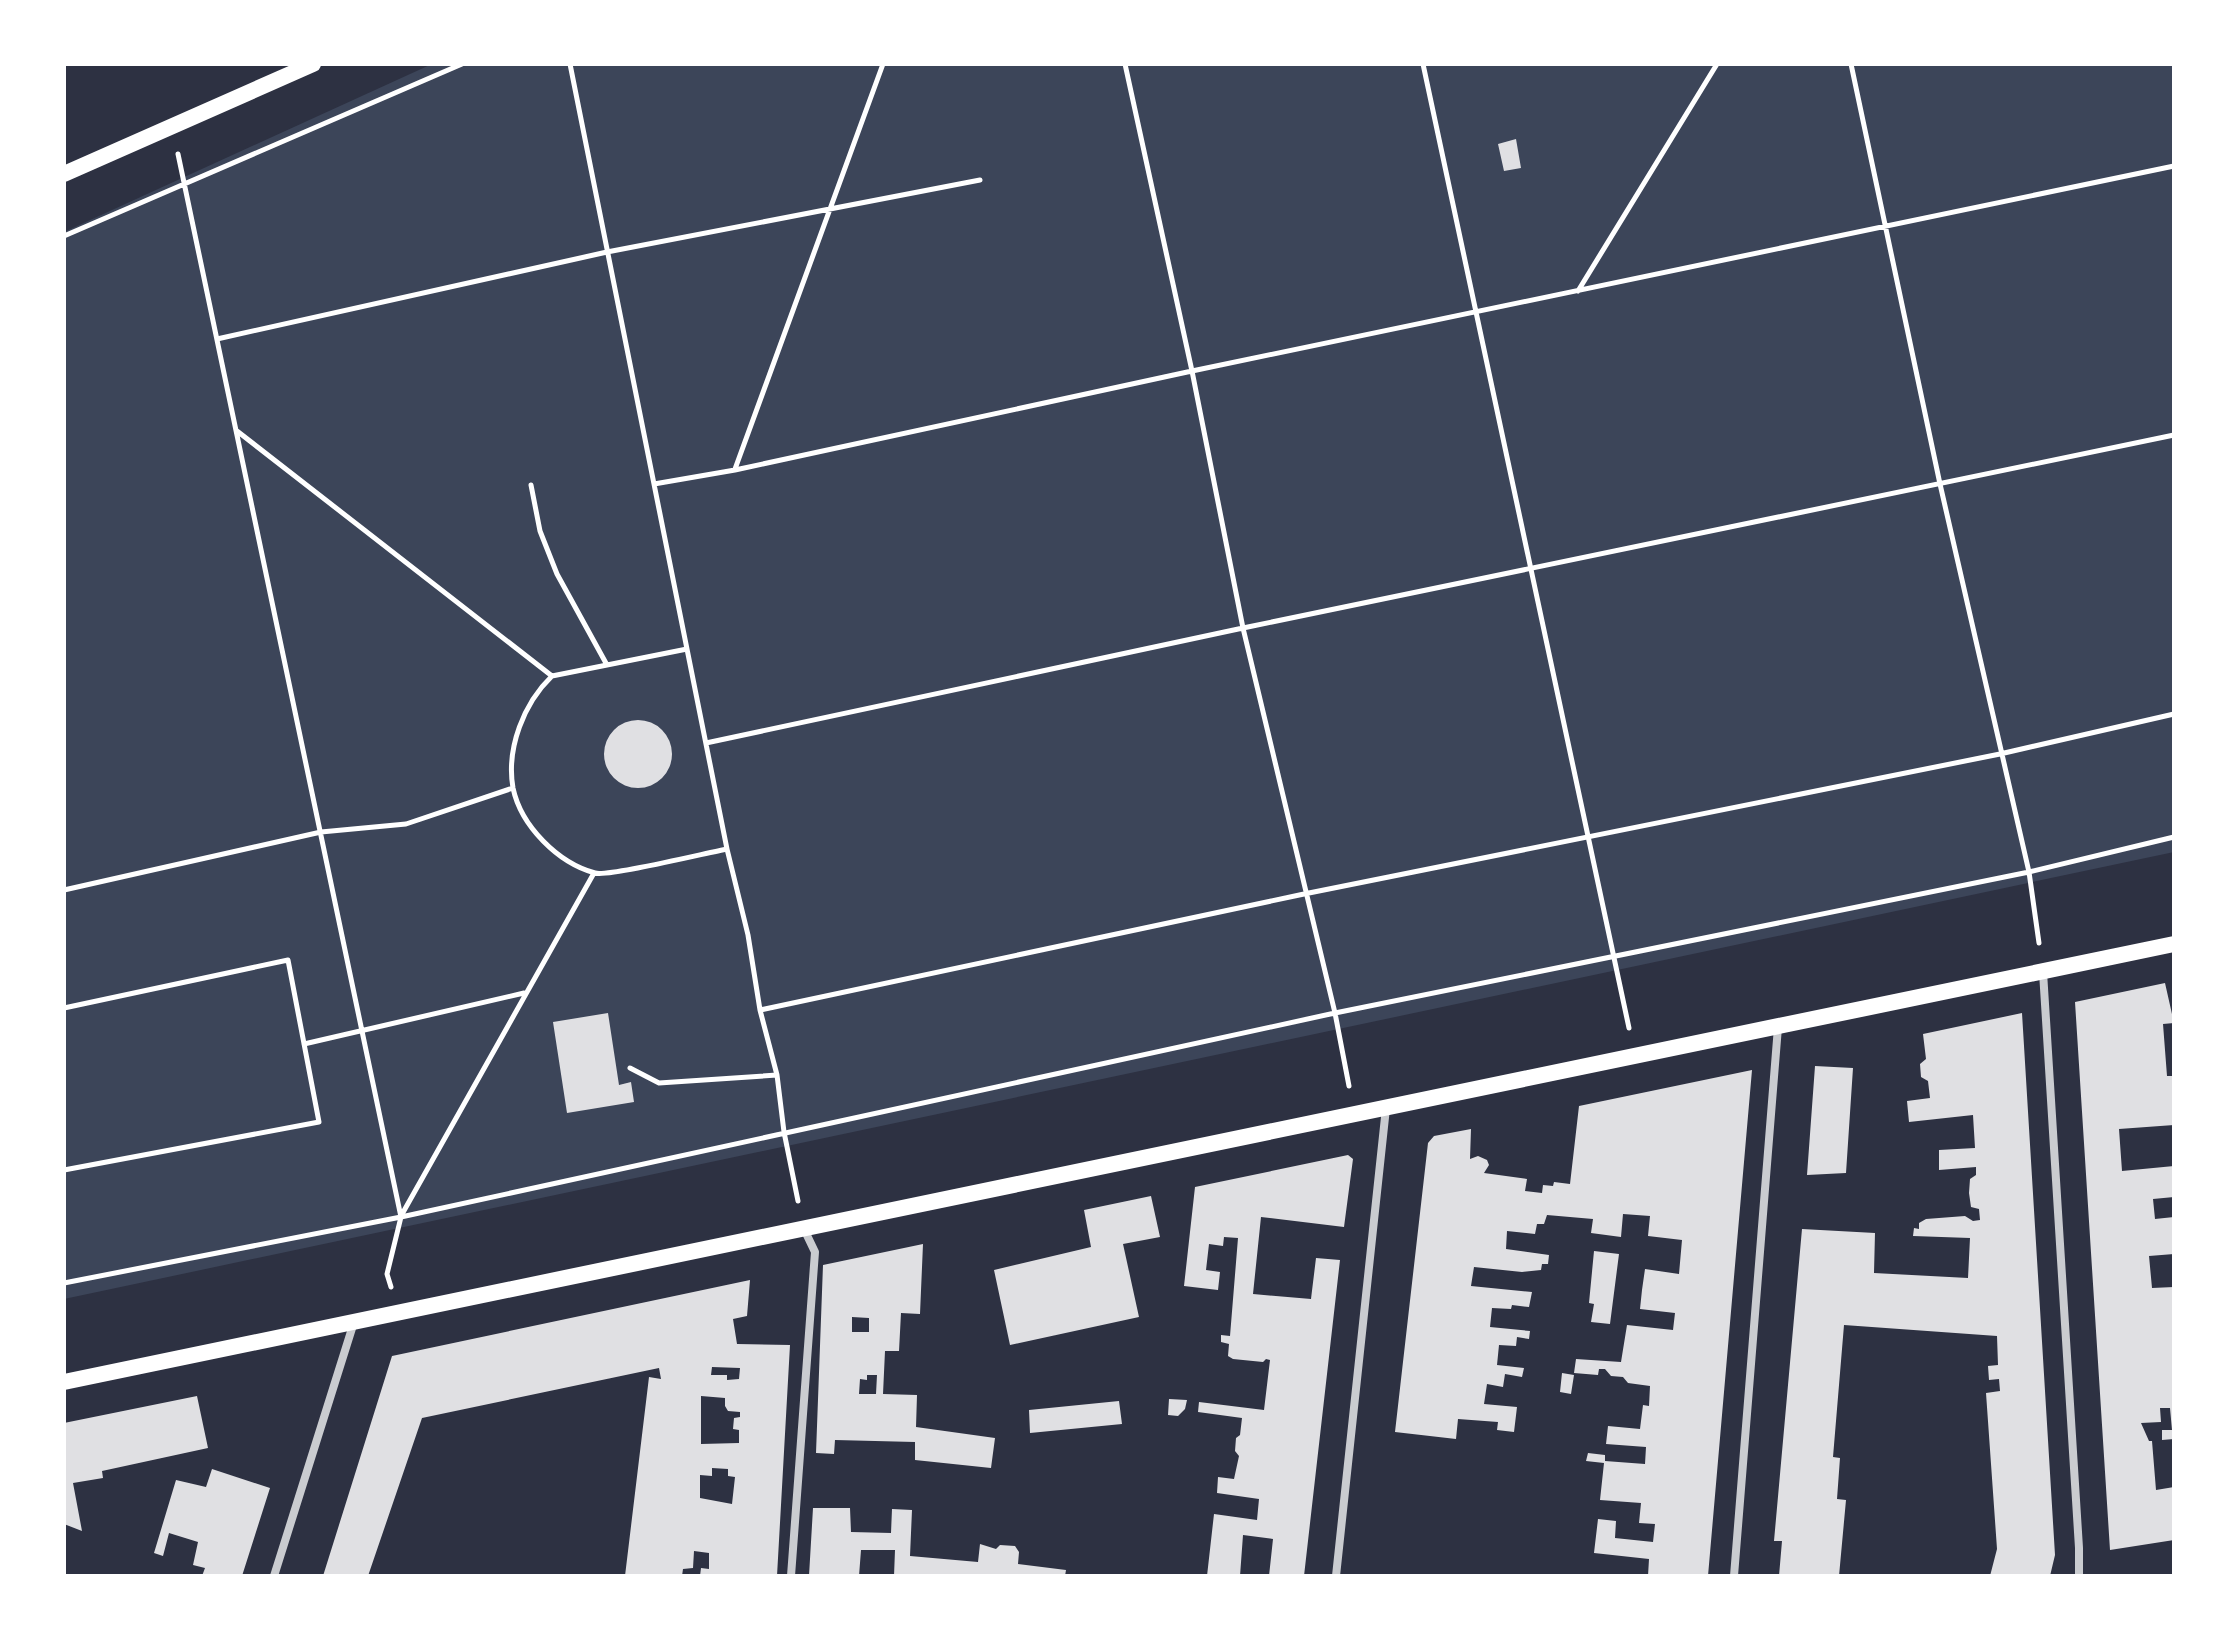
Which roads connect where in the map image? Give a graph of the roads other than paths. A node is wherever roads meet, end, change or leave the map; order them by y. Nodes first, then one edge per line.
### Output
1 (309, 65) edge
2 (64, 174) edge
3 (2174, 944) edge
4 (2043, 972) junction
5 (1778, 1026) junction
6 (1386, 1108) junction
7 (804, 1229) junction
8 (354, 1322) junction
9 (64, 1382) edge
10 (274, 1576) edge
11 (791, 1576) edge
12 (1336, 1576) edge
13 (1734, 1576) edge
14 (2079, 1576) edge

1 - 2 main road
3 - 4 main road
4 - 5 main road
4 - 14 street
5 - 6 main road
5 - 13 street
6 - 7 main road
6 - 12 street
7 - 8 main road
7 - 11 street
8 - 9 main road
8 - 10 street

